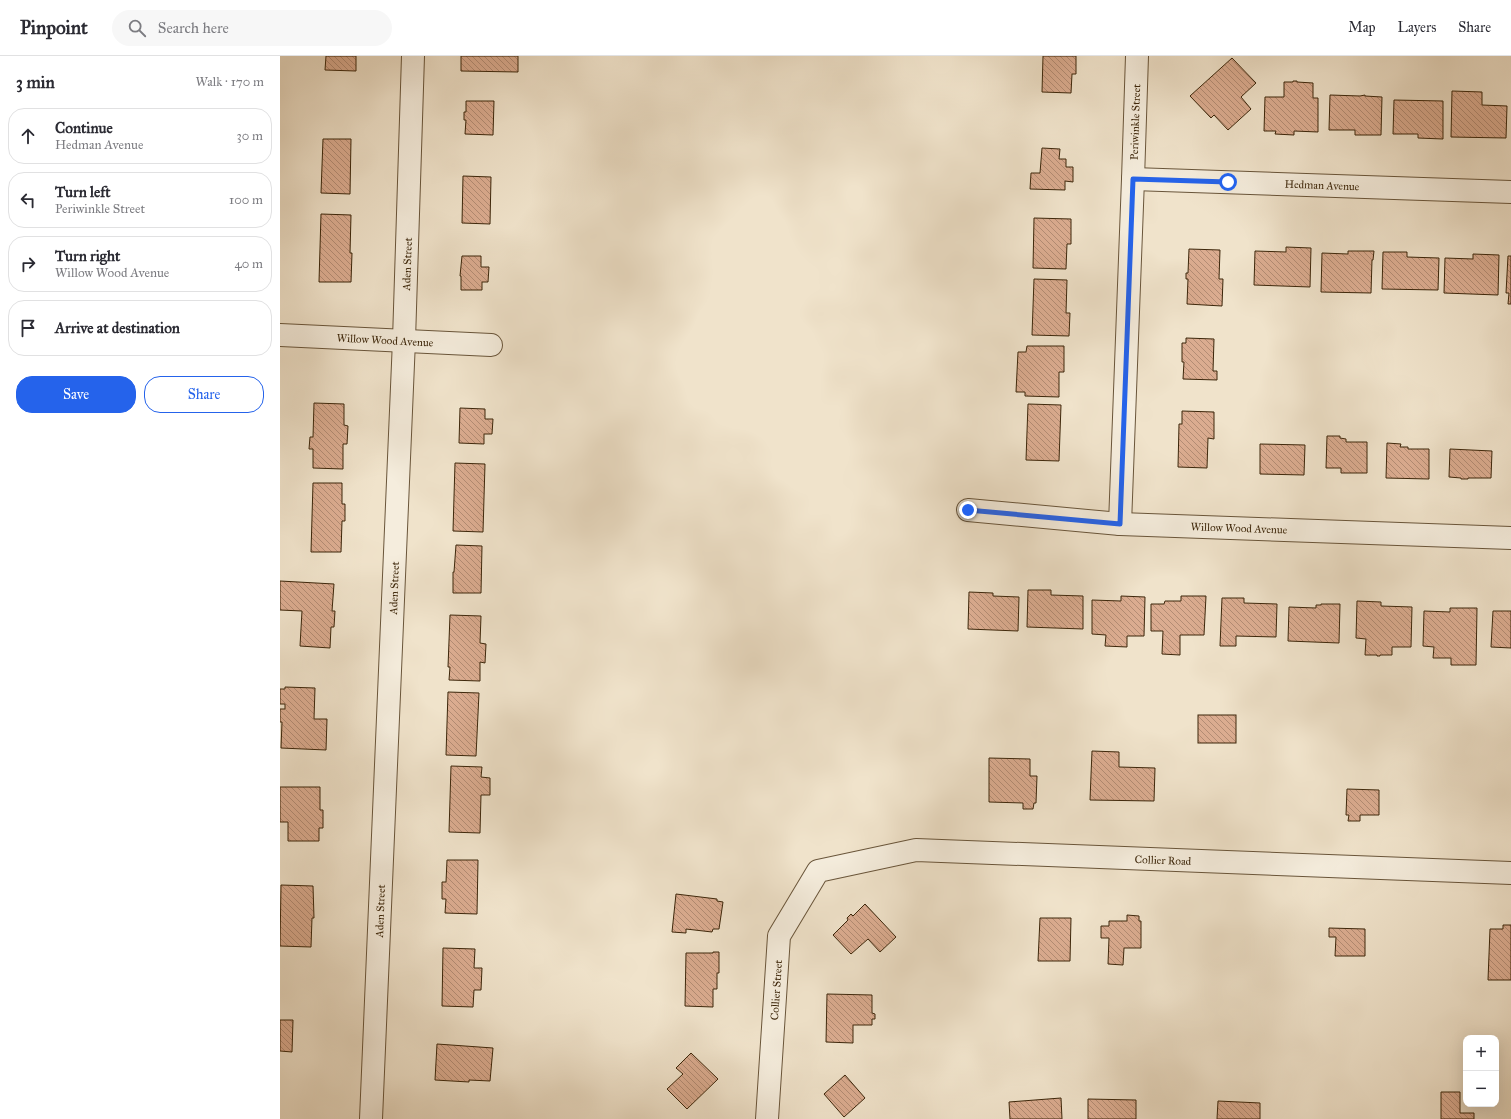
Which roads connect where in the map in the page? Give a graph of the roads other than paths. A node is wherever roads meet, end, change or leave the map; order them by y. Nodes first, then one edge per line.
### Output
1 (413, 56) edge
2 (1137, 56) edge
3 (1133, 179) junction
4 (1511, 192) edge
5 (280, 335) edge
6 (404, 340) junction
7 (491, 345) dead end
8 (968, 510) dead end
9 (1120, 524) junction
10 (1511, 538) edge
11 (818, 871) joint
12 (1511, 873) edge
13 (370, 1119) edge
14 (767, 1119) edge

1 - 6 street, Aden Street
2 - 3 street, Periwinkle Street
3 - 4 street, Hedman Avenue
3 - 9 street, Periwinkle Street
5 - 6 street, Willow Wood Avenue
6 - 7 street, Willow Wood Avenue
6 - 13 street, Aden Street
8 - 9 street, Willow Wood Avenue
9 - 10 street, Willow Wood Avenue
11 - 12 street, Collier Road
11 - 14 street, Collier Street

